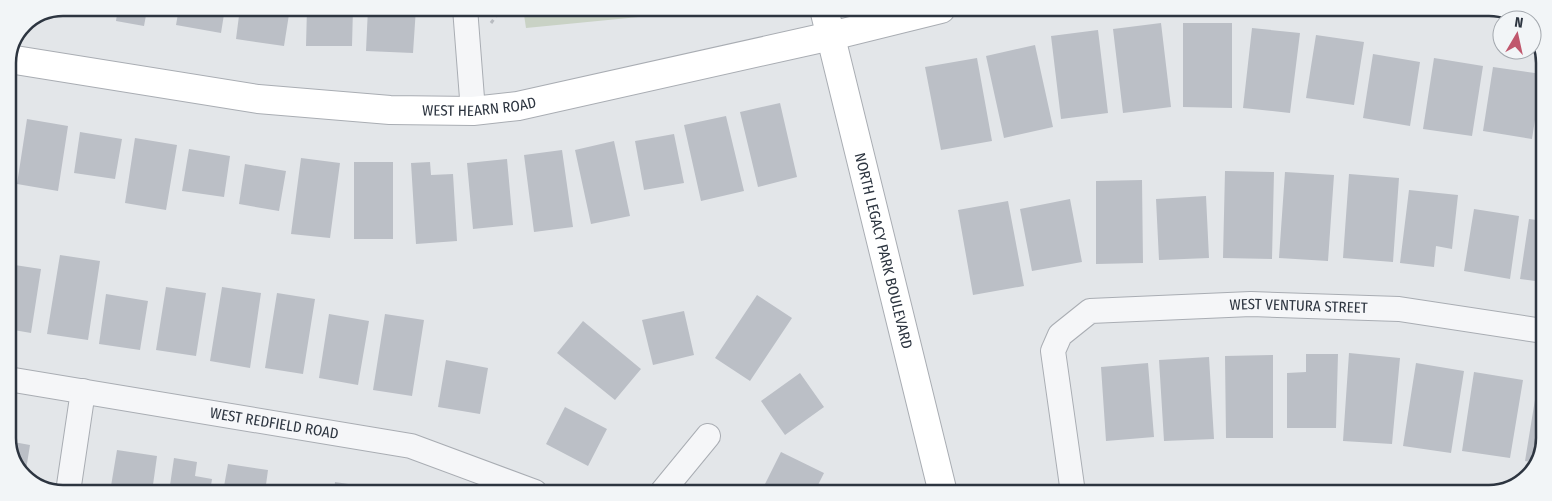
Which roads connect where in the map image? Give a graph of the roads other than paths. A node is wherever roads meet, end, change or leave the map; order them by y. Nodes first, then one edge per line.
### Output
1 (467, 16) edge
2 (826, 16) edge
3 (912, 16) edge
4 (830, 36) junction
5 (16, 60) edge
6 (473, 111) junction
7 (1536, 330) edge
8 (16, 380) edge
9 (83, 391) junction
10 (708, 436) dead end
11 (69, 485) edge
12 (517, 485) edge
13 (668, 485) edge
14 (941, 485) edge
15 (1072, 485) edge

1 - 6 street
2 - 4 street, NORTH LEGACY PARK BOULEVARD
3 - 4 street, WEST HEARN ROAD
4 - 6 street, WEST HEARN ROAD
4 - 14 street, NORTH LEGACY PARK BOULEVARD
5 - 6 street, WEST HEARN ROAD
7 - 15 street, WEST VENTURA STREET
8 - 9 street, WEST REDFIELD ROAD
9 - 11 street
9 - 12 street, WEST REDFIELD ROAD
10 - 13 street

